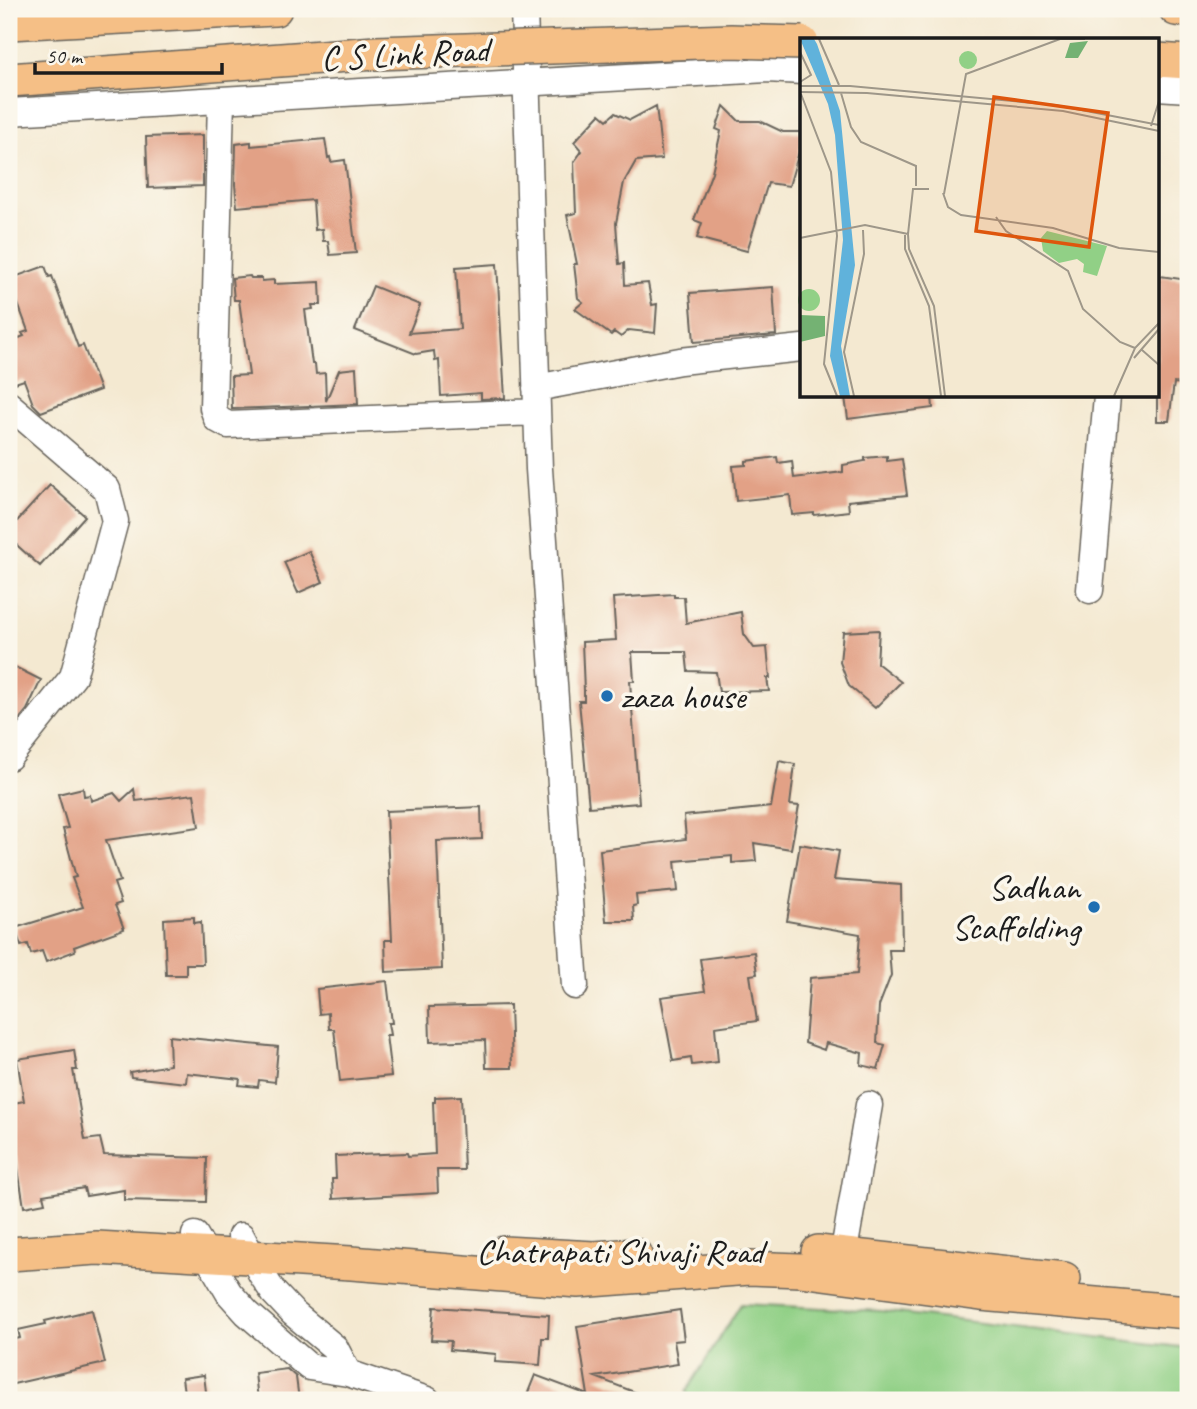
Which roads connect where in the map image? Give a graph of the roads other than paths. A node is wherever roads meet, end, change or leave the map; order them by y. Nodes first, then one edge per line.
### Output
1 (275, 9) edge
2 (524, 9) edge
3 (1176, 9) edge
4 (1188, 10) edge
5 (9, 23) edge
6 (800, 43) edge
7 (1158, 60) edge
8 (1188, 62) edge
9 (800, 71) edge
10 (9, 80) edge
11 (526, 82) junction
12 (1158, 87) edge
13 (1188, 89) edge
14 (221, 100) junction
15 (9, 112) edge
16 (800, 348) edge
17 (1107, 397) edge
18 (536, 400) junction
19 (9, 405) edge
20 (1090, 590) dead end
21 (9, 757) edge
22 (575, 986) dead end
23 (869, 1105) dead end
24 (9, 1237) edge
25 (201, 1245) junction
26 (247, 1246) junction
27 (9, 1254) edge
28 (841, 1264) junction
29 (1188, 1292) edge
30 (1188, 1312) edge
31 (348, 1373) junction
32 (427, 1400) edge

1 - 5 main road
2 - 11 street
3 - 4 main road
6 - 10 main road, C S Link Road, bridge
7 - 8 main road
9 - 11 street
11 - 14 street
11 - 18 street
12 - 13 street
14 - 15 street
14 - 18 street
16 - 18 street
17 - 20 street
18 - 22 street
19 - 21 street
23 - 28 street
24 - 25 main road
25 - 26 main road
25 - 27 main road
25 - 31 street
26 - 28 main road
26 - 31 street
28 - 29 main road
28 - 30 main road
31 - 32 street

